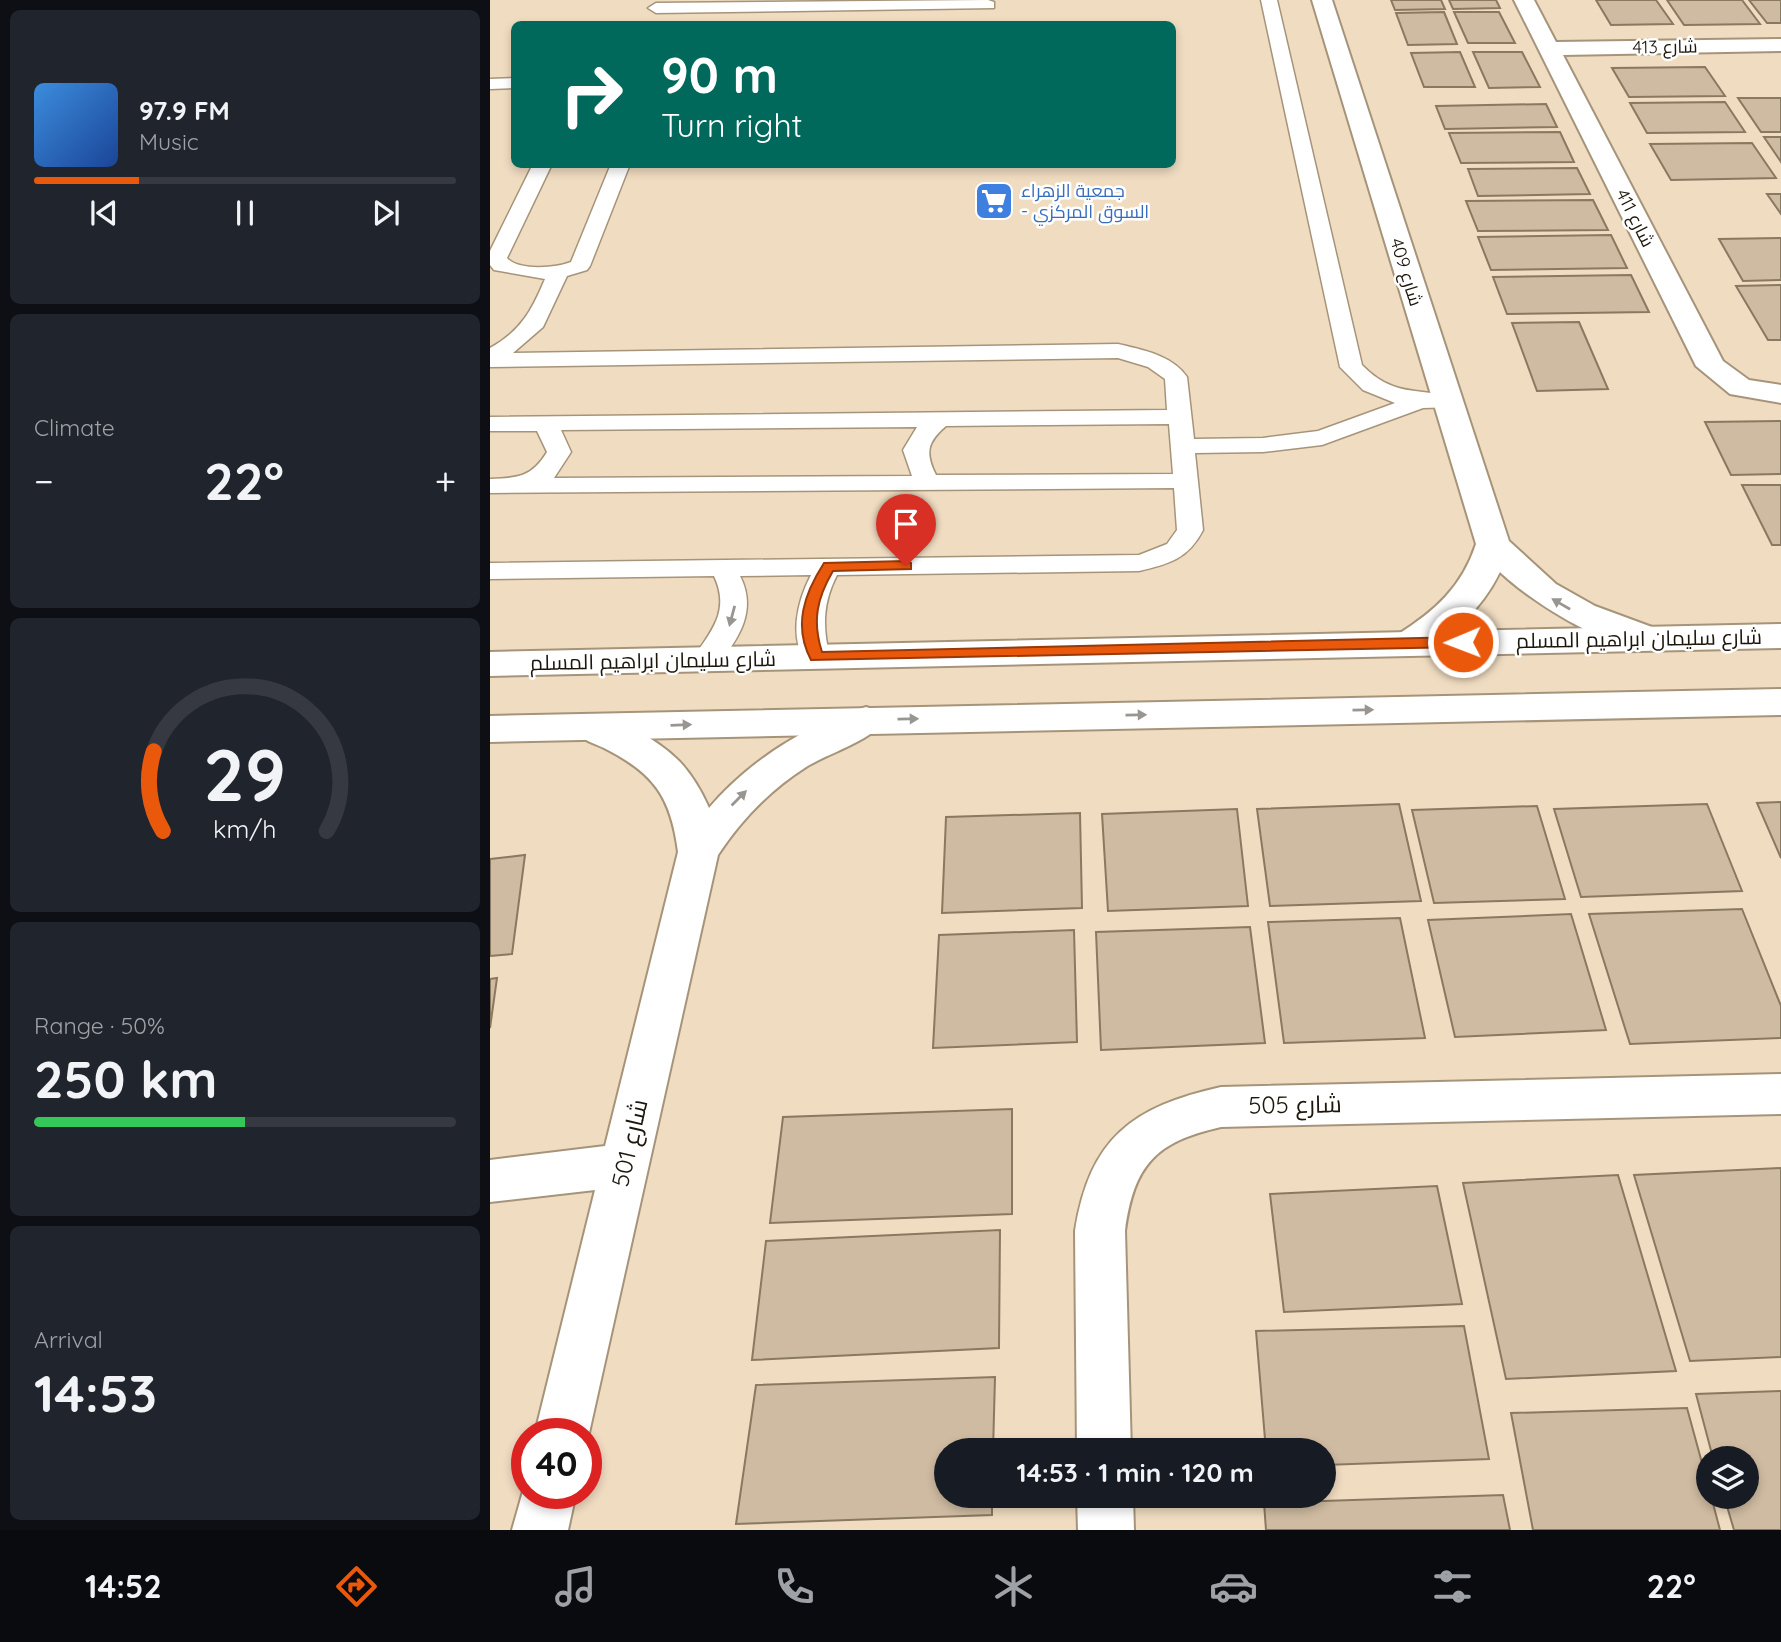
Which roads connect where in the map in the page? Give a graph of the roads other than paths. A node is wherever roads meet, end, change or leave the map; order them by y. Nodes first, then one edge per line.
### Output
1 (1269, 0) edge
2 (1322, 0) edge
3 (1524, 0) edge
4 (988, 3) edge
5 (658, 4) edge
6 (650, 21) edge
7 (986, 21) edge
8 (1781, 45) edge
9 (1548, 49) junction
10 (511, 83) edge
11 (490, 84) edge
12 (541, 168) edge
13 (619, 168) edge
14 (559, 271) junction
15 (490, 359) edge
16 (1781, 394) edge
17 (1447, 402) junction
18 (1416, 403) junction
19 (944, 417) junction
20 (1180, 417) junction
21 (543, 423) junction
22 (490, 424) edge
23 (1182, 446) junction
24 (926, 480) junction
25 (1185, 481) junction
26 (528, 485) junction
27 (490, 486) edge
28 (1493, 544) junction
29 (829, 566) junction
30 (722, 567) junction
31 (490, 571) edge
32 (1781, 636) edge
33 (1647, 638) junction
34 (1410, 643) junction
35 (816, 657) junction
36 (706, 660) junction
37 (490, 664) edge
38 (1781, 702) edge
39 (866, 720) junction
40 (592, 727) junction
41 (490, 729) edge
42 (698, 852) junction
43 (1781, 1094) edge
44 (625, 1165) junction
45 (490, 1181) edge
46 (566, 1418) edge
47 (1104, 1438) edge
48 (1105, 1508) edge
49 (545, 1509) edge
50 (540, 1530) edge
51 (1105, 1530) edge

1 - 18 lane
2 - 17 street, شارع 409
3 - 9 street, شارع 411
4 - 5 lane
4 - 7 lane
5 - 6 lane
8 - 9 street, شارع 413
9 - 16 street, شارع 411
10 - 11 lane
12 - 14 lane
13 - 14 lane
14 - 15 lane
15 - 20 lane
17 - 18 lane
17 - 28 street, شارع 409
18 - 23 lane
19 - 20 lane
19 - 21 lane
19 - 24 lane
20 - 23 lane
21 - 22 lane
21 - 26 lane
23 - 25 lane
24 - 25 lane
24 - 26 lane
25 - 29 lane
26 - 27 lane
33 -> 28 street, شارع 409
28 - 34 street
29 - 30 lane
29 - 35 lane
30 - 31 lane
30 -> 36 lane
32 - 33 street, شارع سليمان ابراهيم المسلم
33 - 34 street, شارع سليمان ابراهيم المسلم
34 - 35 street, شارع سليمان ابراهيم المسلم
35 - 36 street, شارع سليمان ابراهيم المسلم
36 - 37 street, شارع سليمان ابراهيم المسلم
39 -> 38 street
40 -> 39 street
42 -> 39 street, شارع 501
40 - 41 street
40 - 42 street, شارع 501
42 - 44 street, شارع 501
43 - 47 street, شارع 505
44 - 45 street
44 - 46 street, شارع 501
48 - 51 street
49 - 50 street

